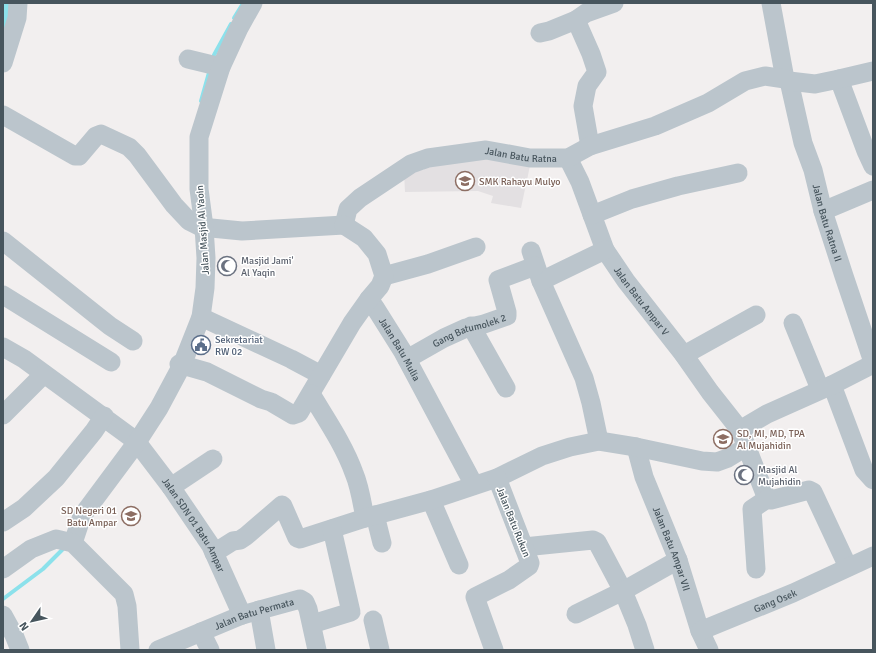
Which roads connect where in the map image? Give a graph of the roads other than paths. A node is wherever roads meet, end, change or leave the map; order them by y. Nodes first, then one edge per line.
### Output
1 (18, 3) edge
2 (614, 3) edge
3 (771, 3) edge
4 (250, 7) edge
5 (576, 20) junction
6 (540, 33) dead end
7 (188, 59) dead end
8 (3, 63) edge
9 (215, 66) junction
10 (873, 70) edge
11 (839, 79) junction
12 (787, 80) junction
13 (3, 115) edge
14 (590, 146) junction
15 (568, 158) junction
16 (873, 166) edge
17 (738, 173) dead end
18 (873, 190) edge
19 (823, 211) junction
20 (592, 215) junction
21 (199, 225) junction
22 (344, 225) junction
23 (3, 241) edge
24 (476, 246) dead end
25 (605, 250) junction
26 (536, 266) junction
27 (384, 276) junction
28 (3, 295) edge
29 (369, 299) junction
30 (756, 315) dead end
31 (201, 317) junction
32 (793, 323) dead end
33 (110, 326) junction
34 (472, 326) junction
35 (133, 341) dead end
36 (3, 347) edge
37 (95, 352) junction
38 (684, 355) junction
39 (406, 359) junction
40 (111, 362) dead end
41 (873, 363) edge
42 (180, 364) junction
43 (44, 374) junction
44 (321, 375) junction
45 (826, 387) junction
46 (506, 388) dead end
47 (310, 394) junction
48 (3, 415) edge
49 (104, 416) junction
50 (740, 430) junction
51 (133, 438) junction
52 (599, 441) junction
53 (636, 447) junction
54 (746, 448) junction
55 (213, 459) dead end
56 (497, 478) junction
57 (873, 480) edge
58 (474, 485) junction
59 (171, 487) junction
60 (767, 499) junction
61 (431, 500) junction
62 (370, 516) junction
63 (3, 522) edge
64 (332, 529) junction
65 (68, 542) junction
66 (382, 543) dead end
67 (524, 547) junction
68 (214, 553) junction
69 (873, 556) edge
70 (678, 560) junction
71 (459, 565) dead end
72 (848, 567) junction
73 (3, 569) edge
74 (756, 569) dead end
75 (623, 591) junction
76 (250, 613) junction
77 (576, 614) dead end
78 (3, 615) edge
79 (373, 620) dead end
80 (312, 624) junction
81 (700, 631) junction
82 (201, 632) junction
83 (20, 650) edge
84 (130, 650) edge
85 (158, 650) edge
86 (210, 650) edge
87 (266, 650) edge
88 (317, 650) edge
89 (380, 650) edge
90 (494, 650) edge
91 (645, 650) edge
92 (709, 650) edge

1 - 8 street
2 - 5 street
3 - 12 street, Jalan Batu Ratna II
4 - 9 street, Jalan Masjid Al Yaoin
5 - 6 street
5 - 14 street
7 - 9 street
9 - 21 street, Jalan Masjid Al Yaoin
10 - 11 street, Jalan Batu Ratna
11 - 12 street, Jalan Batu Ratna
11 - 16 street
12 - 14 street, Jalan Batu Ratna
12 - 19 street, Jalan Batu Ratna II
13 - 21 street
14 - 15 street, Jalan Batu Ratna
15 - 20 street, Jalan Batu Ampar V
15 - 22 street, Jalan Batu Ratna
17 - 20 street
18 - 19 street
19 - 41 street, Jalan Batu Ratna II
20 - 25 street, Jalan Batu Ampar V
21 - 22 street
21 - 31 street, Jalan Masjid Al Yaoin
22 - 27 street
23 - 33 street
24 - 27 street
25 - 26 street
25 - 38 street, Jalan Batu Ampar V
26 - 34 street, Gang Batumolek 2
26 - 52 street
27 - 29 street
28 - 37 street
29 - 39 street, Jalan Batu Mulia
29 - 44 street
30 - 38 street
31 - 42 street, Jalan Masjid Al Yaoin
31 - 44 street
32 - 45 street
33 - 35 street
33 - 37 street
34 - 39 street, Gang Batumolek 2
34 - 46 street
36 - 43 street, Jalan SDN 01 Batu Ampar
37 - 40 street
38 - 50 street, Jalan Batu Ampar V
39 - 58 street, Jalan Batu Mulia
41 - 45 street
42 - 47 street
42 - 51 street, Jalan Masjid Al Yaoin
43 - 48 street
43 - 49 street, Jalan SDN 01 Batu Ampar
44 - 47 street
45 - 50 street
45 - 57 street
47 - 62 street
49 - 51 street, Jalan SDN 01 Batu Ampar
49 - 63 street
50 - 54 street, Jalan Batu Ampar V
51 - 59 street, Jalan SDN 01 Batu Ampar
51 - 65 street, Jalan Masjid Al Yaoin
52 - 53 street
52 - 56 street
53 - 54 street
53 - 70 street, Jalan Batu Ampar VII
54 - 60 street, Jalan Batu Ampar V
55 - 59 street
56 - 58 street
56 - 67 street, Jalan Batu Rukun
58 - 61 street
59 - 68 street, Jalan SDN 01 Batu Ampar
60 - 72 street
60 - 74 street
61 - 62 street
61 - 71 street
62 - 64 street
62 - 66 street
64 - 68 street
64 - 80 street
65 - 73 street
65 - 84 street
67 - 75 street
67 - 90 street, Jalan Batu Rukun
68 - 76 street, Jalan SDN 01 Batu Ampar
69 - 72 street, Gang Osek
70 - 75 street
70 - 81 street, Jalan Batu Ampar VII
72 - 81 street, Gang Osek
75 - 77 street
75 - 91 street
76 - 80 street, Jalan Batu Permata
76 - 82 street, Jalan Batu Permata
76 - 87 street, Jalan SDN 01 Batu Ampar
78 - 83 street
79 - 89 street
80 - 88 street, Jalan Batu Permata
81 - 92 street, Jalan Batu Ampar VII
82 - 85 street, Jalan Batu Permata
82 - 86 street

